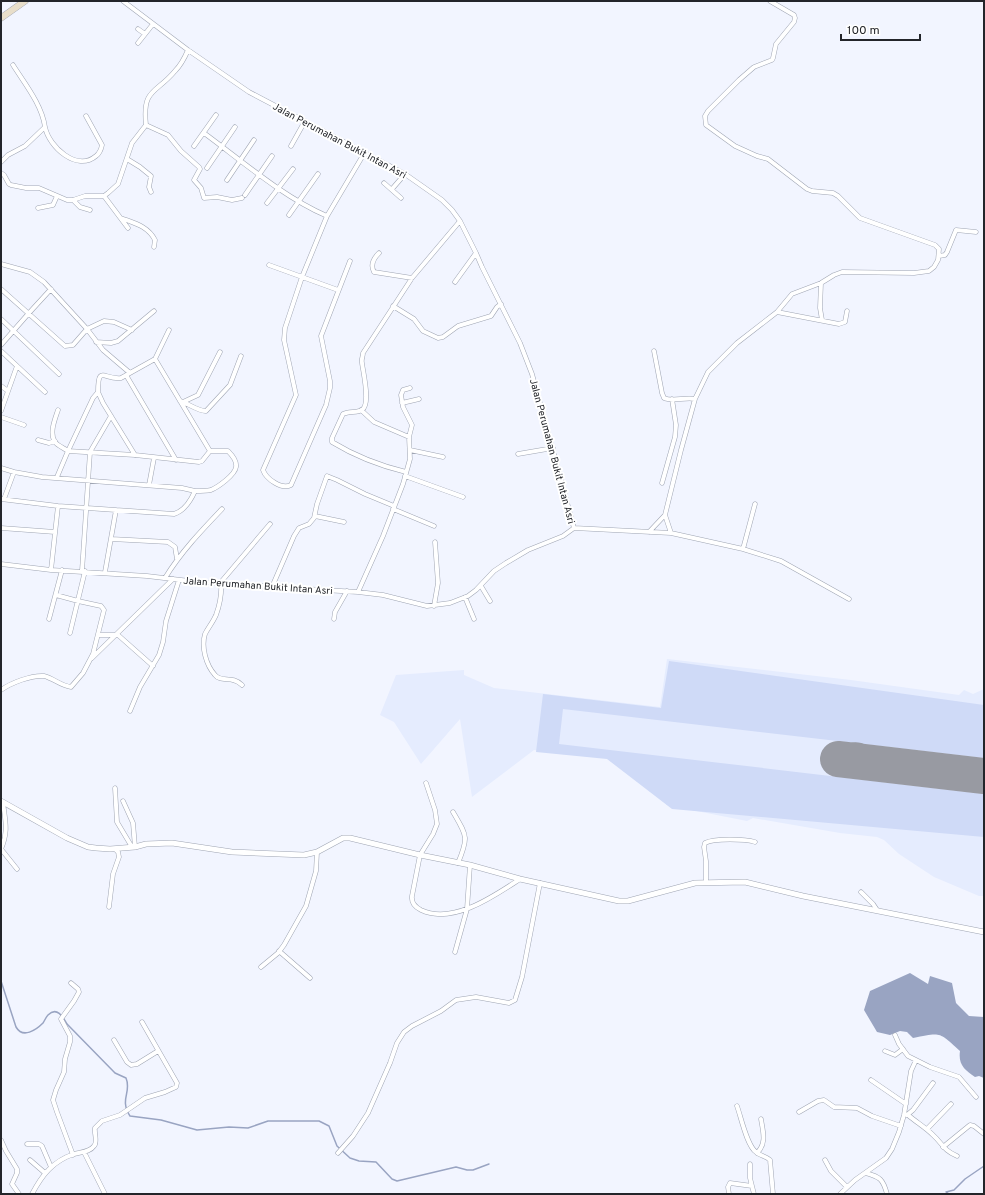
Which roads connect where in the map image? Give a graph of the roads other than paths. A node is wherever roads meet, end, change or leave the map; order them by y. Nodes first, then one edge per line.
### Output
1 (25, 1) edge
2 (123, 1) edge
3 (770, 1) edge
4 (1, 18) edge
5 (153, 24) junction
6 (138, 29) dead end
7 (145, 34) junction
8 (138, 43) dead end
9 (188, 50) junction
10 (13, 65) dead end
11 (216, 115) dead end
12 (86, 116) dead end
13 (305, 121) junction
14 (146, 125) junction
15 (45, 127) junction
16 (235, 127) dead end
17 (204, 133) junction
18 (254, 140) dead end
19 (194, 146) dead end
20 (223, 146) junction
21 (291, 146) dead end
22 (365, 152) junction
23 (272, 156) dead end
24 (127, 159) junction
25 (241, 160) junction
26 (1, 162) edge
27 (207, 168) dead end
28 (293, 168) dead end
29 (1, 173) edge
30 (260, 174) junction
31 (318, 174) dead end
32 (405, 174) junction
33 (227, 180) dead end
34 (384, 183) dead end
35 (279, 188) junction
36 (392, 188) junction
37 (151, 192) dead end
38 (57, 196) junction
39 (104, 196) junction
40 (401, 198) dead end
41 (73, 200) junction
42 (299, 202) junction
43 (267, 203) dead end
44 (38, 208) dead end
45 (90, 210) dead end
46 (289, 215) dead end
47 (327, 216) junction
48 (121, 218) junction
49 (460, 222) junction
50 (128, 228) dead end
51 (976, 232) dead end
52 (154, 247) dead end
53 (379, 253) dead end
54 (476, 253) junction
55 (939, 256) junction
56 (350, 260) dead end
57 (1, 264) edge
58 (269, 265) dead end
59 (302, 277) junction
60 (412, 278) junction
61 (455, 282) dead end
62 (821, 283) junction
63 (1, 289) edge
64 (51, 289) junction
65 (338, 290) junction
66 (501, 304) junction
67 (393, 306) junction
68 (154, 311) dead end
69 (847, 311) dead end
70 (777, 312) junction
71 (29, 313) junction
72 (1, 319) edge
73 (822, 320) junction
74 (87, 329) junction
75 (13, 330) junction
76 (132, 330) junction
77 (169, 330) dead end
78 (96, 342) junction
79 (1, 345) edge
80 (654, 351) dead end
81 (1, 352) edge
82 (220, 352) dead end
83 (241, 356) dead end
84 (155, 359) junction
85 (17, 366) junction
86 (130, 372) junction
87 (59, 374) dead end
88 (126, 375) junction
89 (1, 386) edge
90 (410, 388) dead end
91 (8, 391) junction
92 (45, 392) dead end
93 (98, 392) junction
94 (419, 399) dead end
95 (672, 399) junction
96 (695, 399) junction
97 (182, 401) junction
98 (402, 403) junction
99 (58, 410) dead end
100 (361, 410) junction
101 (1, 411) edge
102 (111, 416) junction
103 (1, 417) edge
104 (24, 425) dead end
105 (409, 437) junction
106 (38, 440) dead end
107 (55, 441) junction
108 (553, 448) junction
109 (672, 448) junction
110 (410, 450) junction
111 (681, 450) junction
112 (68, 451) junction
113 (210, 451) junction
114 (90, 452) junction
115 (518, 454) dead end
116 (135, 455) junction
117 (443, 457) dead end
118 (154, 458) junction
119 (176, 460) junction
120 (1, 468) edge
121 (14, 472) junction
122 (406, 474) junction
123 (57, 477) junction
124 (88, 480) junction
125 (662, 484) dead end
126 (150, 486) junction
127 (195, 491) junction
128 (463, 497) dead end
129 (3, 499) edge
130 (755, 504) dead end
131 (58, 506) junction
132 (394, 507) junction
133 (86, 508) junction
134 (116, 510) junction
135 (222, 510) dead end
136 (665, 515) junction
137 (315, 516) junction
138 (344, 522) dead end
139 (270, 524) dead end
140 (434, 526) dead end
141 (1, 528) edge
142 (574, 528) junction
143 (55, 532) junction
144 (649, 532) junction
145 (670, 533) junction
146 (111, 539) junction
147 (435, 542) dead end
148 (743, 549) junction
149 (177, 559) junction
150 (1, 564) edge
151 (51, 570) junction
152 (62, 570) junction
153 (84, 571) junction
154 (105, 572) junction
155 (165, 578) junction
156 (173, 579) junction
157 (179, 580) junction
158 (221, 582) junction
159 (481, 586) junction
160 (272, 587) junction
161 (347, 591) junction
162 (358, 592) junction
163 (56, 595) junction
164 (465, 597) junction
165 (849, 599) dead end
166 (78, 601) junction
167 (490, 601) dead end
168 (434, 606) junction
169 (49, 619) dead end
170 (334, 619) dead end
171 (474, 619) dead end
172 (70, 633) dead end
173 (98, 634) junction
174 (115, 635) junction
175 (89, 661) junction
176 (153, 666) junction
177 (242, 685) dead end
178 (1, 690) edge
179 (130, 711) dead end
180 (426, 783) dead end
181 (115, 788) dead end
182 (123, 801) dead end
183 (2, 802) edge
184 (453, 812) dead end
185 (755, 842) dead end
186 (133, 847) junction
187 (1, 849) edge
188 (115, 849) junction
189 (317, 852) junction
190 (420, 855) junction
191 (458, 863) junction
192 (470, 865) junction
193 (16, 869) dead end
194 (520, 879) junction
195 (706, 882) junction
196 (540, 883) junction
197 (861, 892) dead end
198 (109, 907) dead end
199 (467, 909) junction
200 (877, 910) junction
201 (984, 932) edge
202 (279, 951) junction
203 (455, 952) dead end
204 (261, 967) dead end
205 (310, 978) dead end
206 (71, 983) dead end
207 (142, 1022) dead end
208 (895, 1035) dead end
209 (114, 1040) dead end
210 (902, 1049) junction
211 (158, 1051) junction
212 (886, 1051) dead end
213 (916, 1060) junction
214 (871, 1080) dead end
215 (933, 1083) dead end
216 (976, 1097) dead end
217 (906, 1104) junction
218 (951, 1104) dead end
219 (737, 1106) dead end
220 (799, 1112) dead end
221 (906, 1115) junction
222 (762, 1119) dead end
223 (901, 1126) junction
224 (927, 1129) junction
225 (984, 1134) edge
226 (1, 1140) edge
227 (27, 1144) dead end
228 (943, 1147) junction
229 (84, 1152) junction
230 (338, 1153) dead end
231 (757, 1153) junction
232 (73, 1155) junction
233 (957, 1156) dead end
234 (30, 1160) dead end
235 (825, 1160) dead end
236 (750, 1164) dead end
237 (51, 1167) junction
238 (44, 1173) junction
239 (866, 1173) junction
240 (752, 1186) junction
241 (847, 1187) junction
242 (18, 1194) edge
243 (32, 1194) edge
244 (105, 1194) edge
245 (729, 1194) edge
246 (754, 1194) edge
247 (773, 1194) edge
248 (840, 1194) edge
249 (887, 1194) edge

1 - 4 main road
2 - 5 street, Jalan Perumahan Bukit Intan Asri
3 - 55 street
5 - 7 street
5 - 9 street, Jalan Perumahan Bukit Intan Asri
6 - 7 street
7 - 8 street
9 - 13 street, Jalan Perumahan Bukit Intan Asri
9 - 14 street
10 - 15 street
11 - 17 street
12 - 15 street
13 - 21 street
13 - 22 street, Jalan Perumahan Bukit Intan Asri
14 - 24 street
14 - 30 street
15 - 26 street
16 - 20 street
17 - 19 street
17 - 20 street
18 - 25 street
20 - 25 street
20 - 27 street
22 - 32 street, Jalan Perumahan Bukit Intan Asri
22 - 47 street
23 - 30 street
24 - 37 street
24 - 39 street
25 - 30 street
25 - 33 street
28 - 35 street
29 - 38 street
30 - 35 street
31 - 42 street
32 - 36 street
32 - 49 street, Jalan Perumahan Bukit Intan Asri
34 - 36 street
35 - 42 street
35 - 43 street
36 - 40 street
38 - 41 street
38 - 44 street
39 - 41 street
39 - 48 street
41 - 45 street
42 - 46 street
42 - 47 street
47 - 59 street
48 - 50 street
48 - 52 street
49 - 54 street, Jalan Perumahan Bukit Intan Asri
49 - 60 street
51 - 55 street
53 - 60 street
54 - 61 street
54 - 66 street, Jalan Perumahan Bukit Intan Asri
55 - 62 street
56 - 65 street
57 - 64 street
58 - 59 street
59 - 65 street
59 - 65 street
60 - 67 street
62 - 70 street
62 - 73 street
63 - 71 street
64 - 71 street
64 - 74 street
66 - 67 street
66 - 108 street, Jalan Perumahan Bukit Intan Asri
67 - 100 street
68 - 76 street
69 - 73 street
70 - 73 street
70 - 96 street
71 - 74 street
71 - 75 street
72 - 75 street
74 - 76 street
74 - 78 street
75 - 79 street
75 - 87 street
76 - 78 street
77 - 84 street
78 - 86 street
80 - 95 street
81 - 85 street
82 - 97 street
83 - 97 street
84 - 86 street
84 - 97 street
85 - 91 street
85 - 92 street
86 - 88 street
88 - 93 street
88 - 119 street
89 - 91 street
90 - 98 street
91 - 101 street
93 - 102 street
93 - 112 street
94 - 98 street
95 - 96 street
95 - 109 street
96 - 111 street
97 - 113 street
98 - 105 street
99 - 107 street
100 - 105 street
100 - 122 street
102 - 114 street
102 - 116 street
103 - 104 street
105 - 110 street
106 - 107 street
107 - 112 street
108 - 115 street
108 - 142 street, Jalan Perumahan Bukit Intan Asri
109 - 111 street
109 - 125 street
110 - 117 street
110 - 122 street
111 - 136 street
112 - 114 street
112 - 123 street
113 - 119 street
113 - 127 street
114 - 116 street
114 - 124 street
116 - 118 street
118 - 119 street
118 - 126 street
120 - 121 street
121 - 123 street
121 - 129 street
122 - 128 street
122 - 132 street
123 - 124 street
124 - 126 street
124 - 133 street
126 - 127 street
127 - 134 street
129 - 131 street
130 - 148 street
131 - 133 street
131 - 143 street
132 - 137 street
132 - 140 street
132 - 162 street
133 - 134 street
133 - 153 street
134 - 146 street
135 - 149 street
136 - 144 street
136 - 145 street
137 - 138 street
137 - 160 street
139 - 158 street
141 - 143 street
142 - 144 street
142 - 159 street, Jalan Perumahan Bukit Intan Asri
143 - 151 street
144 - 145 street
145 - 148 street
146 - 149 street
146 - 154 street
147 - 168 street
148 - 165 street
149 - 155 street
150 - 151 street, Jalan Perumahan Bukit Intan Asri
151 - 152 street, Jalan Perumahan Bukit Intan Asri
152 - 153 street, Jalan Perumahan Bukit Intan Asri
152 - 163 street
153 - 154 street, Jalan Perumahan Bukit Intan Asri
153 - 166 street
154 - 155 street, Jalan Perumahan Bukit Intan Asri
155 - 156 street, Jalan Perumahan Bukit Intan Asri
156 - 157 street, Jalan Perumahan Bukit Intan Asri
156 - 174 street
157 - 158 street, Jalan Perumahan Bukit Intan Asri
157 - 176 street
158 - 160 street, Jalan Perumahan Bukit Intan Asri
158 - 177 street
159 - 164 street, Jalan Perumahan Bukit Intan Asri
159 - 167 street
160 - 161 street, Jalan Perumahan Bukit Intan Asri
161 - 162 street, Jalan Perumahan Bukit Intan Asri
161 - 170 street
162 - 168 street, Jalan Perumahan Bukit Intan Asri
163 - 166 street
163 - 169 street
164 - 168 street, Jalan Perumahan Bukit Intan Asri
164 - 171 street
166 - 172 street
166 - 173 street
173 - 174 street
173 - 175 street
174 - 175 street
174 - 176 street
175 - 178 street
176 - 179 street
180 - 190 street
181 - 186 street
182 - 186 street
183 - 187 street
183 - 188 street
184 - 191 street
185 - 195 street
186 - 188 street
186 - 189 street
187 - 193 street
188 - 198 street
189 - 190 street
189 - 202 street
190 - 191 street
190 - 199 street
191 - 192 street
192 - 194 street
192 - 199 street
194 - 196 street
194 - 199 street
195 - 196 street
195 - 200 street
196 - 230 street
197 - 200 street
199 - 203 street
200 - 201 street
202 - 204 street
202 - 205 street
206 - 232 street
207 - 211 street
208 - 210 street
209 - 211 street
210 - 212 street
210 - 213 street
211 - 229 street
213 - 216 street
213 - 217 street
214 - 217 street
215 - 221 street
217 - 221 street
218 - 224 street
219 - 231 street
220 - 223 street
221 - 223 street
221 - 224 street
222 - 231 street
223 - 239 street
224 - 228 street
225 - 228 street
226 - 242 street
227 - 237 street
228 - 233 street
229 - 232 street
229 - 244 street
231 - 247 street
232 - 237 street
234 - 238 street
235 - 241 street
236 - 240 street
237 - 238 street
238 - 243 street
239 - 241 street
239 - 249 street
240 - 245 street
240 - 246 street
241 - 248 street

